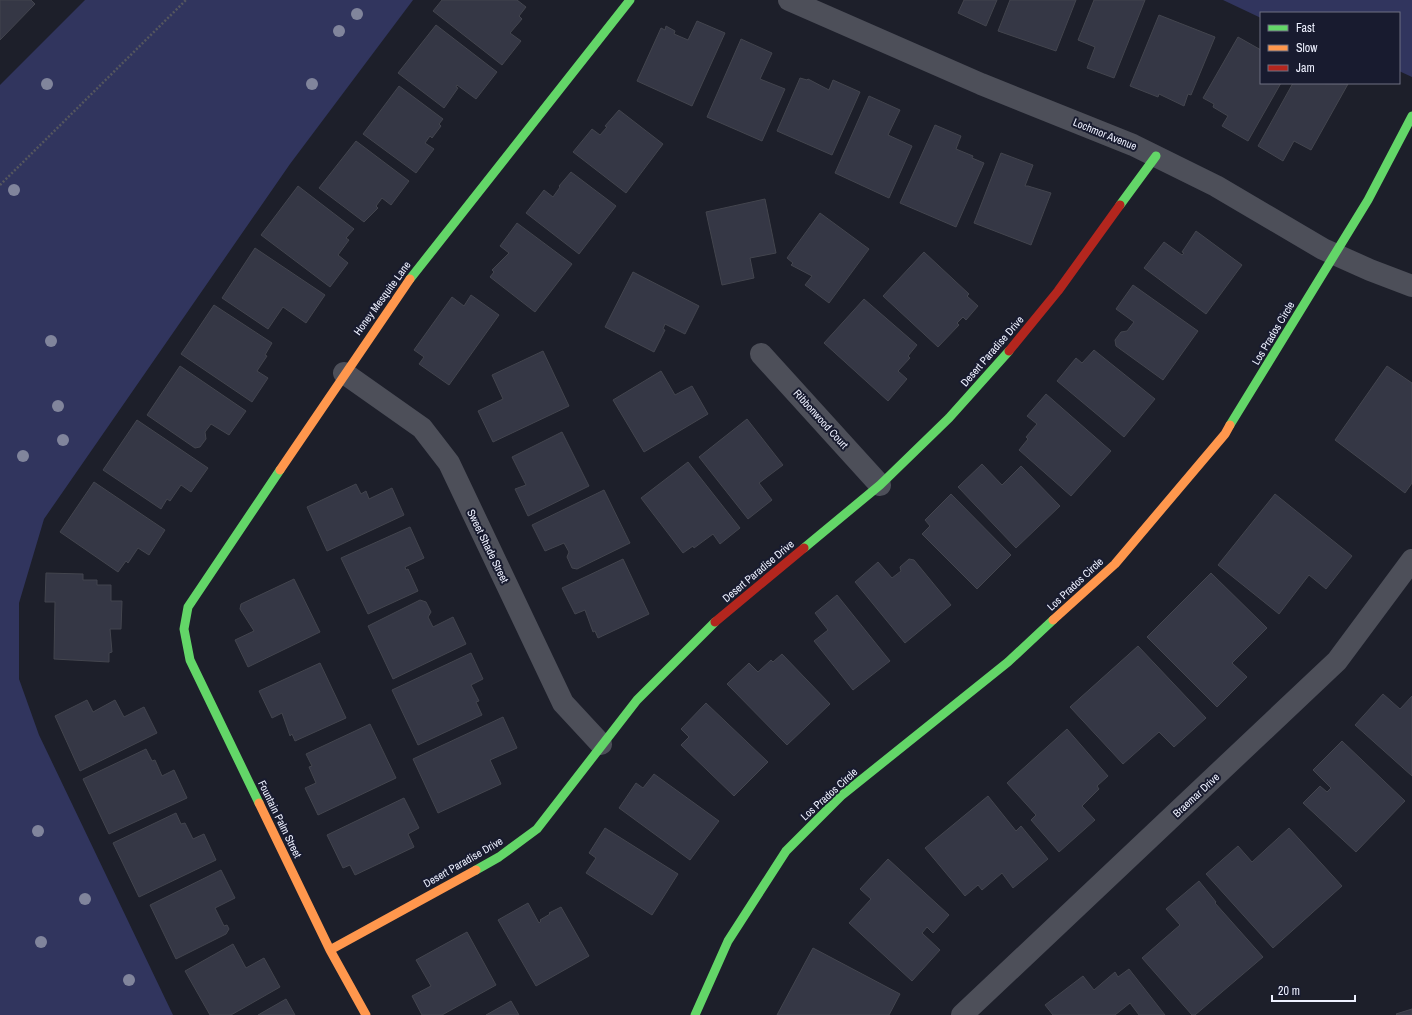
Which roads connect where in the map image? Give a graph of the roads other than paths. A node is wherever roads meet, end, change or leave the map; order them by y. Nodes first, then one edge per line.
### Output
1 (630, 0) edge
2 (789, 0) edge
3 (1412, 116) edge
4 (1156, 156) junction
5 (1334, 255) junction
6 (1412, 286) edge
7 (761, 354) dead end
8 (344, 374) junction
9 (880, 485) junction
10 (1412, 560) edge
11 (184, 629) joint
12 (601, 744) junction
13 (330, 950) junction
14 (366, 1015) edge
15 (695, 1015) edge
16 (962, 1015) edge

1 - 8 street, Honey Mesquite Lane
2 - 4 street, Lochmor Avenue
3 - 5 street, Los Prados Circle
4 - 5 street, Lochmor Avenue
4 - 9 street, Desert Paradise Drive
5 - 6 street, Lochmor Avenue
5 - 15 street, Los Prados Circle
7 - 9 street, Ribbonwood Court
8 - 11 street, Honey Mesquite Lane
8 - 12 street, Sweet Shade Street
9 - 12 street, Desert Paradise Drive
10 - 16 street, Braemar Drive
11 - 13 street, Fountain Palm Street
12 - 13 street, Desert Paradise Drive
13 - 14 street, Fountain Palm Street

